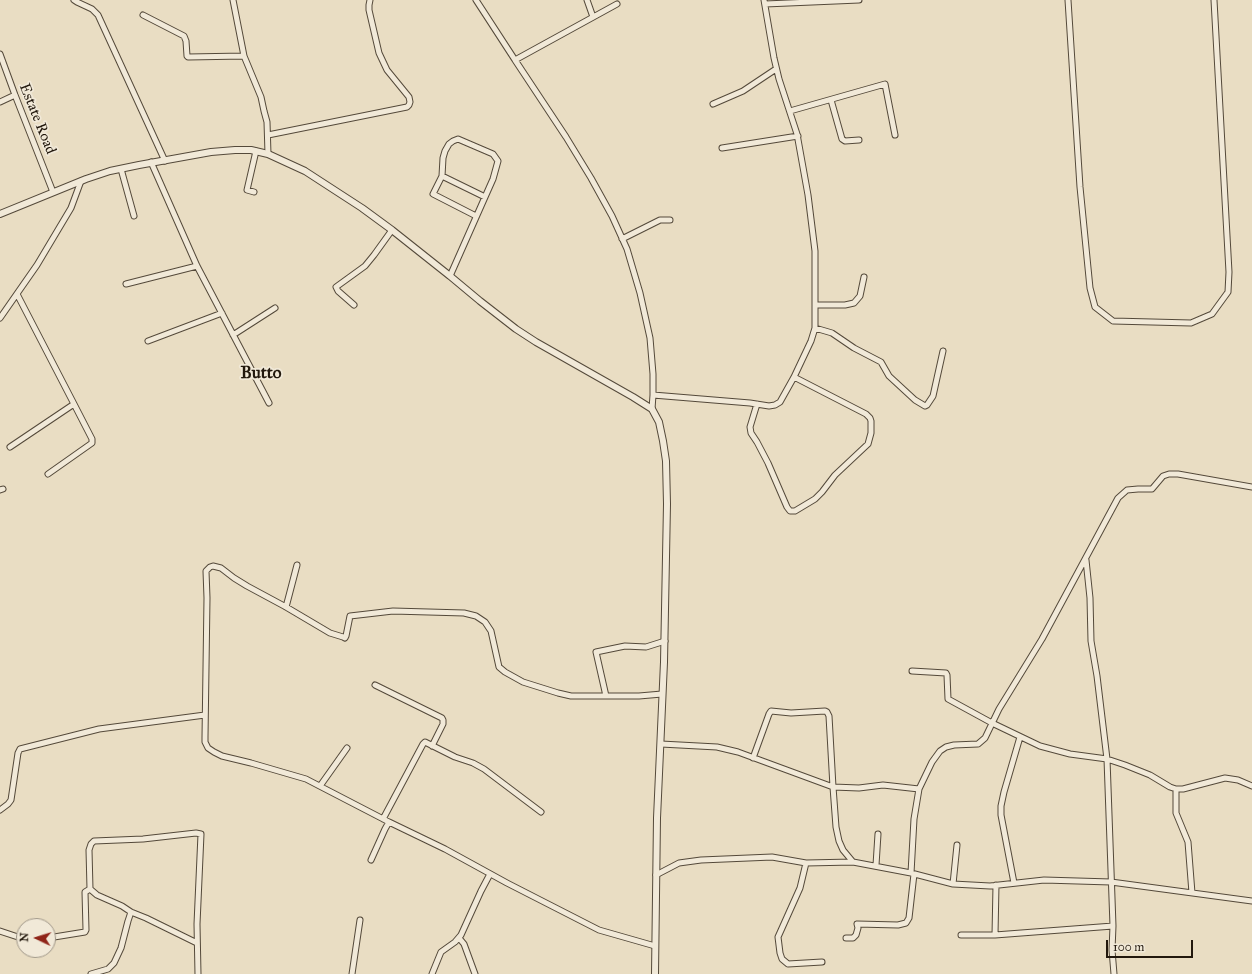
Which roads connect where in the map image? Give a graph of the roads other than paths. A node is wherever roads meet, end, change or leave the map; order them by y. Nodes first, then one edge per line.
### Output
1 (74, 0) edge
2 (233, 0) edge
3 (370, 0) edge
4 (476, 0) edge
5 (587, 0) edge
6 (859, 0) edge
7 (1068, 0) edge
8 (1214, 0) edge
9 (764, 2) edge
10 (617, 4) dead end
11 (143, 15) dead end
12 (593, 17) junction
13 (0, 54) edge
14 (244, 56) junction
15 (516, 60) junction
16 (776, 69) junction
17 (14, 95) junction
18 (831, 100) junction
19 (0, 102) edge
20 (713, 104) dead end
21 (790, 111) junction
22 (268, 135) junction
23 (895, 135) dead end
24 (798, 136) junction
25 (859, 140) dead end
26 (722, 148) dead end
27 (256, 151) junction
28 (268, 154) junction
29 (165, 161) junction
30 (152, 162) junction
31 (121, 169) junction
32 (442, 176) junction
33 (81, 181) junction
34 (53, 192) junction
35 (254, 192) dead end
36 (485, 197) junction
37 (0, 214) edge
38 (134, 216) dead end
39 (476, 216) junction
40 (670, 220) dead end
41 (392, 230) junction
42 (622, 239) junction
43 (197, 266) junction
44 (450, 276) junction
45 (864, 277) dead end
46 (126, 284) dead end
47 (17, 294) junction
48 (354, 304) dead end
49 (815, 305) junction
50 (275, 308) dead end
51 (222, 312) junction
52 (0, 318) edge
53 (815, 328) junction
54 (234, 336) junction
55 (148, 341) dead end
56 (943, 351) dead end
57 (794, 377) junction
58 (653, 395) junction
59 (269, 403) dead end
60 (74, 404) junction
61 (757, 404) junction
62 (652, 409) junction
63 (10, 448) dead end
64 (48, 474) dead end
65 (1252, 487) edge
66 (1086, 559) junction
67 (297, 565) dead end
68 (286, 607) junction
69 (665, 640) junction
70 (912, 671) dead end
71 (375, 684) dead end
72 (662, 694) junction
73 (606, 696) junction
74 (205, 715) junction
75 (992, 723) junction
76 (1020, 737) junction
77 (661, 744) junction
78 (432, 746) junction
79 (347, 748) dead end
80 (752, 758) junction
81 (1107, 759) junction
82 (320, 786) junction
83 (1252, 786) edge
84 (833, 787) junction
85 (919, 789) junction
86 (1176, 789) junction
87 (0, 810) edge
88 (541, 812) dead end
89 (383, 819) junction
90 (389, 822) junction
91 (878, 834) dead end
92 (957, 845) dead end
93 (371, 860) dead end
94 (853, 862) junction
95 (806, 863) junction
96 (876, 865) junction
97 (490, 874) junction
98 (912, 874) junction
99 (656, 875) junction
100 (1111, 882) junction
101 (1014, 883) junction
102 (953, 884) junction
103 (996, 885) junction
104 (90, 889) junction
105 (1192, 893) junction
106 (1252, 901) edge
107 (131, 912) junction
108 (360, 920) dead end
109 (1113, 926) junction
110 (0, 931) edge
111 (961, 935) dead end
112 (995, 935) junction
113 (16, 936) edge
114 (56, 937) edge
115 (459, 938) junction
116 (846, 938) dead end
117 (197, 943) junction
118 (655, 946) junction
119 (822, 962) dead end
120 (91, 974) edge
121 (198, 974) edge
122 (352, 974) edge
123 (432, 974) edge
124 (475, 974) edge
125 (655, 974) edge
126 (1114, 974) edge

1 - 29 street
2 - 14 street
3 - 22 street
4 - 15 street
5 - 12 street
6 - 9 street
7 - 8 street
9 - 16 street
10 - 12 street
11 - 14 street
12 - 15 street
13 - 17 street, Estate Road
14 - 22 street
15 - 42 street
16 - 20 street
16 - 21 street
17 - 19 street
17 - 34 street, Estate Road
18 - 21 street
18 - 23 street
18 - 25 street
21 - 24 street
22 - 28 street
24 - 26 street
24 - 49 street
27 - 28 street
27 - 29 street
27 - 35 street
28 - 41 street
29 - 30 street
30 - 31 street
30 - 43 street
31 - 33 street
31 - 38 street
32 - 36 street
32 - 36 street
32 - 39 street
33 - 34 street
33 - 47 street
34 - 37 street
36 - 39 street
39 - 44 street
40 - 42 street
41 - 44 street
41 - 48 street
42 - 58 street
43 - 46 street
43 - 51 street
44 - 62 street
45 - 49 street
47 - 52 street
47 - 60 street
49 - 53 street
50 - 54 street
51 - 54 street
51 - 55 street
53 - 56 street
53 - 57 street
54 - 59 street
57 - 61 street
57 - 61 street
58 - 61 street
58 - 62 street
60 - 63 street
60 - 64 street
62 - 69 street
65 - 66 street
66 - 75 street
66 - 81 street
67 - 68 street
68 - 73 street
68 - 74 street
69 - 72 street
69 - 73 street
70 - 75 street
71 - 78 street
72 - 73 street
72 - 77 street
74 - 82 street
74 - 87 street
75 - 76 street
75 - 85 street
76 - 81 street
76 - 101 street
77 - 80 street
77 - 99 street
78 - 88 street
78 - 89 street
79 - 82 street
80 - 84 street
80 - 84 street
81 - 86 street
81 - 100 street
82 - 89 street
83 - 86 street
84 - 85 street
84 - 94 street
85 - 98 street
86 - 105 street
89 - 90 street
90 - 93 street
90 - 97 street
91 - 96 street
92 - 102 street
94 - 95 street
94 - 96 street
95 - 99 street
95 - 119 street
96 - 98 street
97 - 115 street
97 - 118 street
98 - 102 street
98 - 116 street
99 - 118 street
100 - 101 street
100 - 105 street
100 - 109 street
101 - 103 street
102 - 103 street
103 - 112 street
104 - 107 street
104 - 114 street
104 - 117 street
105 - 106 street
107 - 117 street
107 - 120 street
108 - 122 street
109 - 112 street
109 - 126 street
110 - 113 street
111 - 112 street
115 - 123 street
115 - 124 street
117 - 121 street
118 - 125 street

